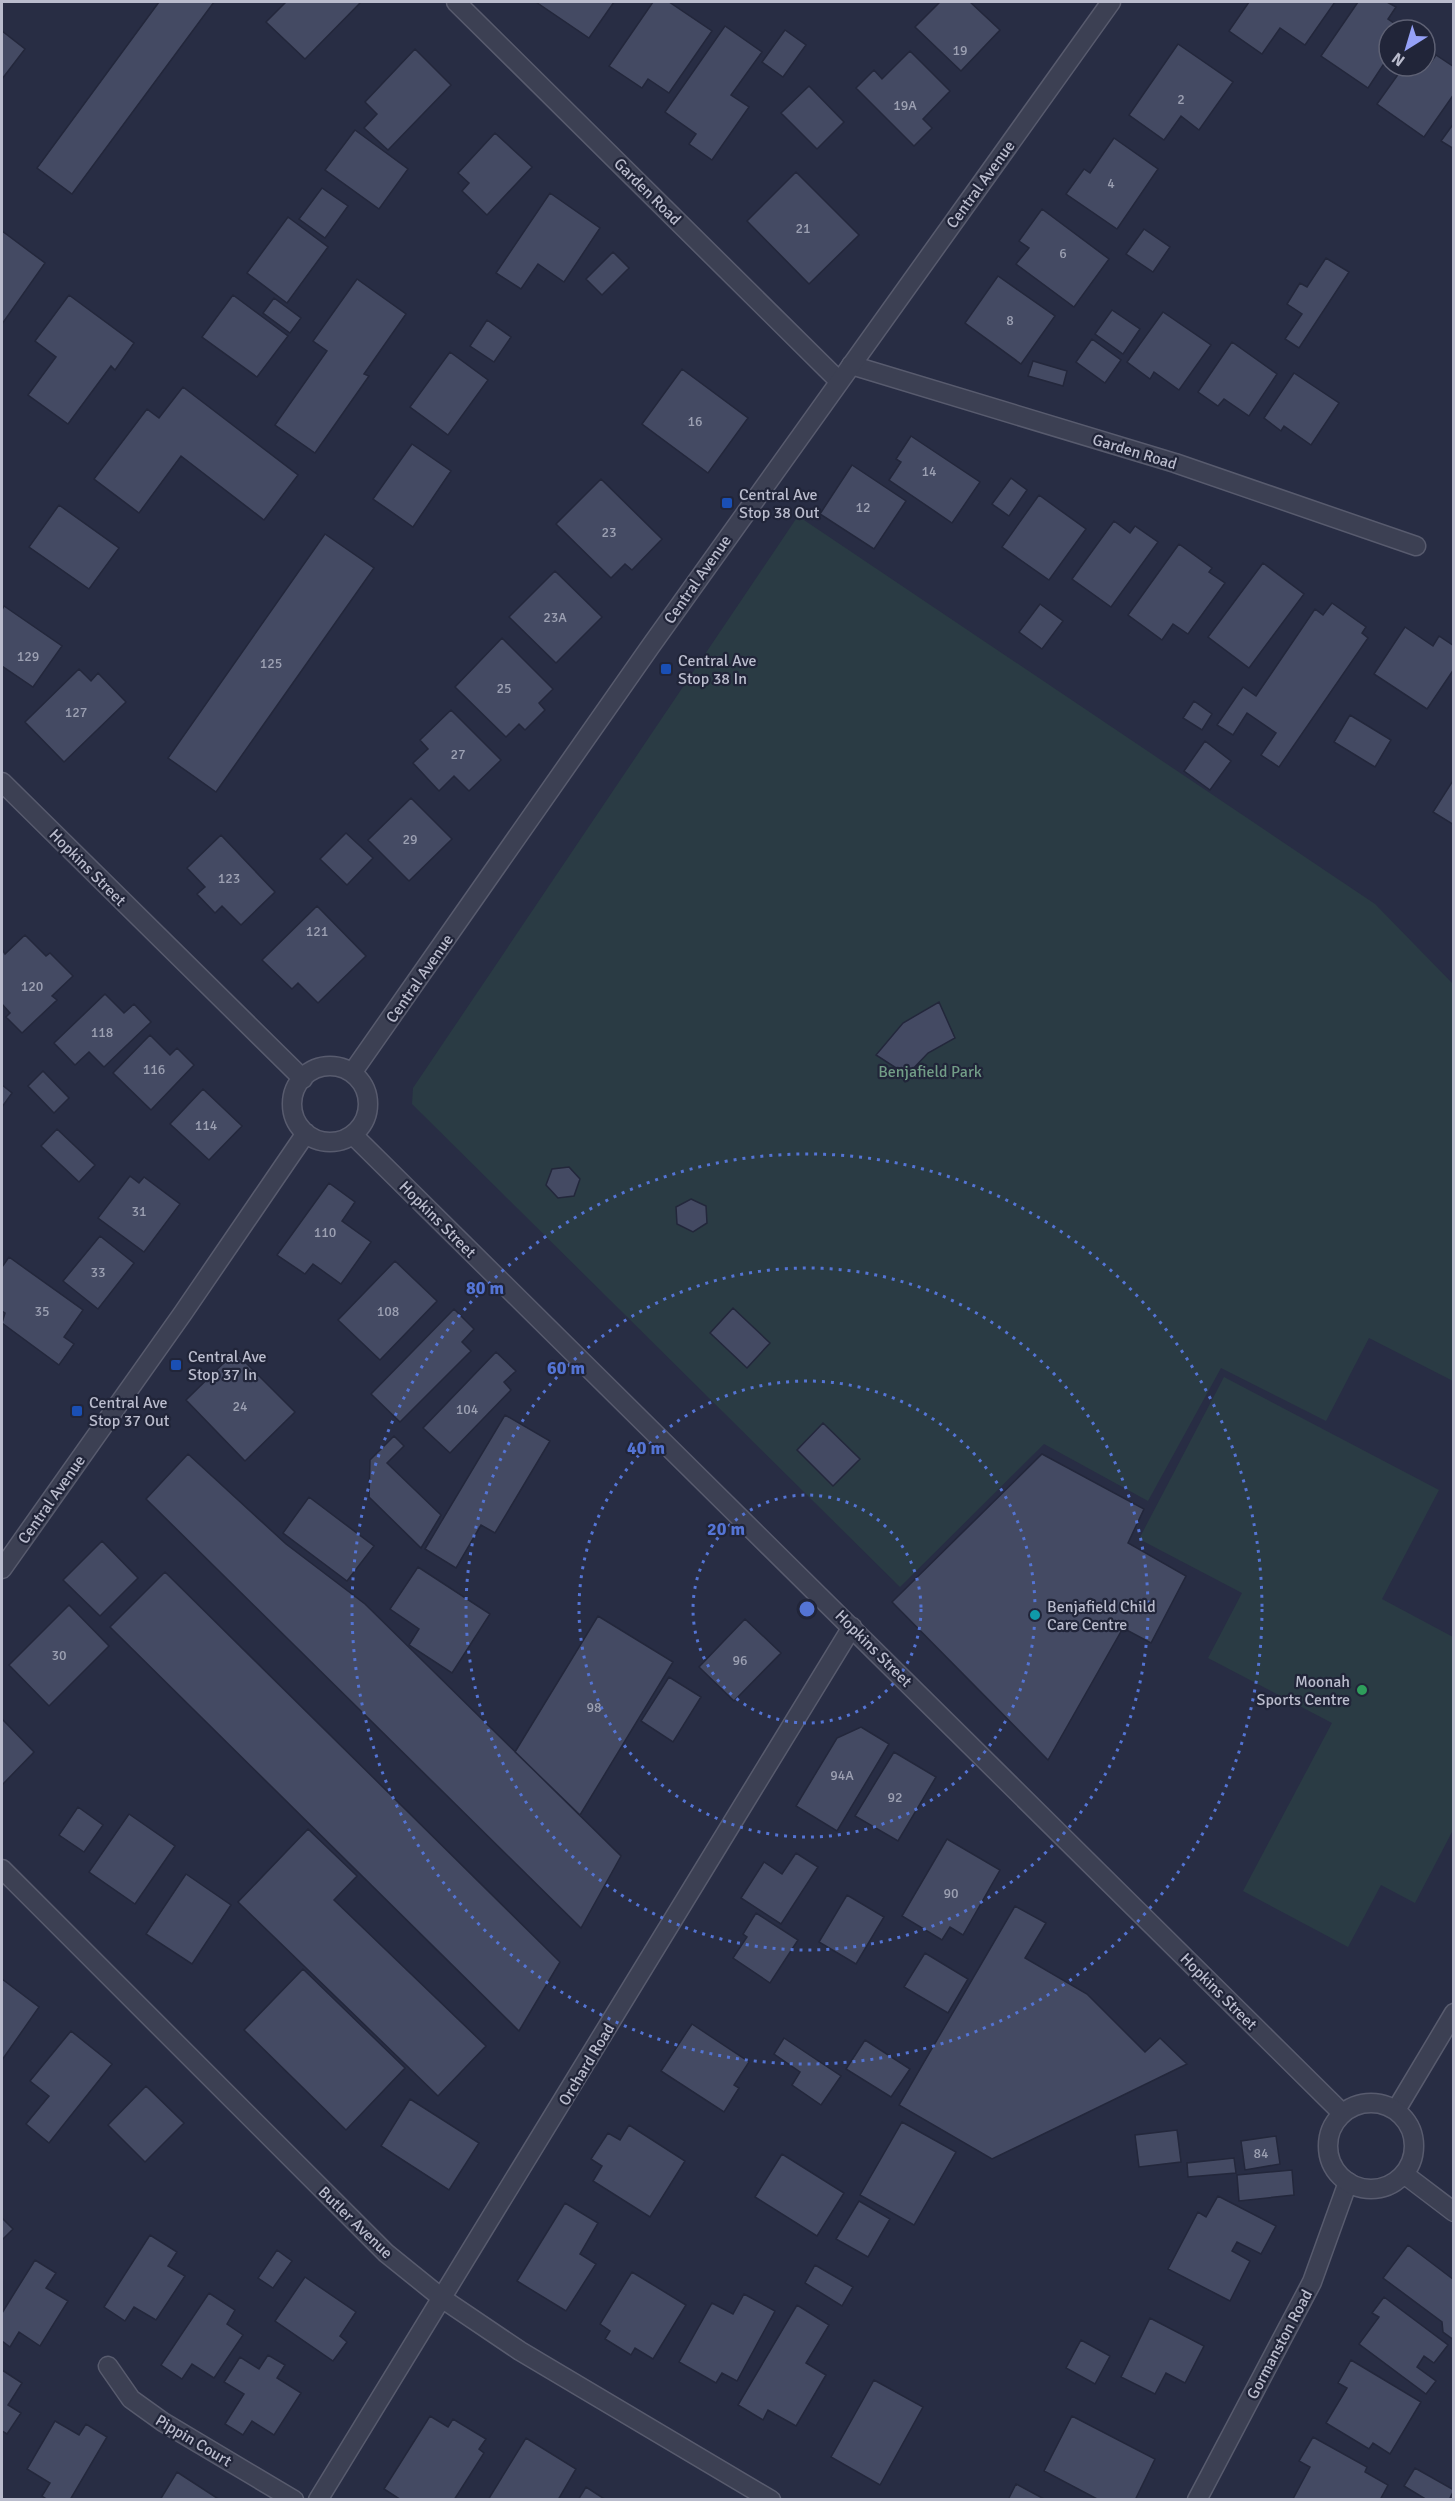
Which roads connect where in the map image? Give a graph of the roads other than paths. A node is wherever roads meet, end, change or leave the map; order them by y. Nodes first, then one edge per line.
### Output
1 (456, 2) edge
2 (1111, 2) edge
3 (851, 365) junction
4 (839, 381) junction
5 (1416, 546) dead end
6 (2, 782) edge
7 (352, 1073) junction
8 (303, 1078) junction
9 (306, 1133) junction
10 (353, 1135) junction
11 (2, 1569) edge
12 (852, 1627) junction
13 (2, 1869) edge
14 (1454, 2013) edge
15 (1396, 2110) junction
16 (1342, 2113) junction
17 (1404, 2174) junction
18 (1348, 2182) junction
19 (1454, 2212) edge
20 (443, 2299) junction
21 (108, 2366) dead end
22 (294, 2499) edge
23 (318, 2499) edge
24 (771, 2499) edge
25 (1197, 2499) edge

1 - 4 street, Garden Road
2 - 3 street, Central Avenue
3 - 4 street, Central Avenue
3 - 5 street, Garden Road
4 - 7 street, Central Avenue
6 - 8 street, Hopkins Street
7 - 8 street
7 - 10 street
8 - 9 street
9 - 10 street
9 - 11 street, Central Avenue
10 - 12 street, Hopkins Street
12 - 16 street, Hopkins Street
12 - 20 street, Orchard Road
13 - 20 street, Butler Avenue
14 - 15 street
15 - 16 street
15 - 17 street
16 - 18 street
17 - 18 street
17 - 19 street
18 - 25 street, Gormanston Road
20 - 23 street, Orchard Road
20 - 24 street, Butler Avenue
21 - 22 street, Pippin Court

